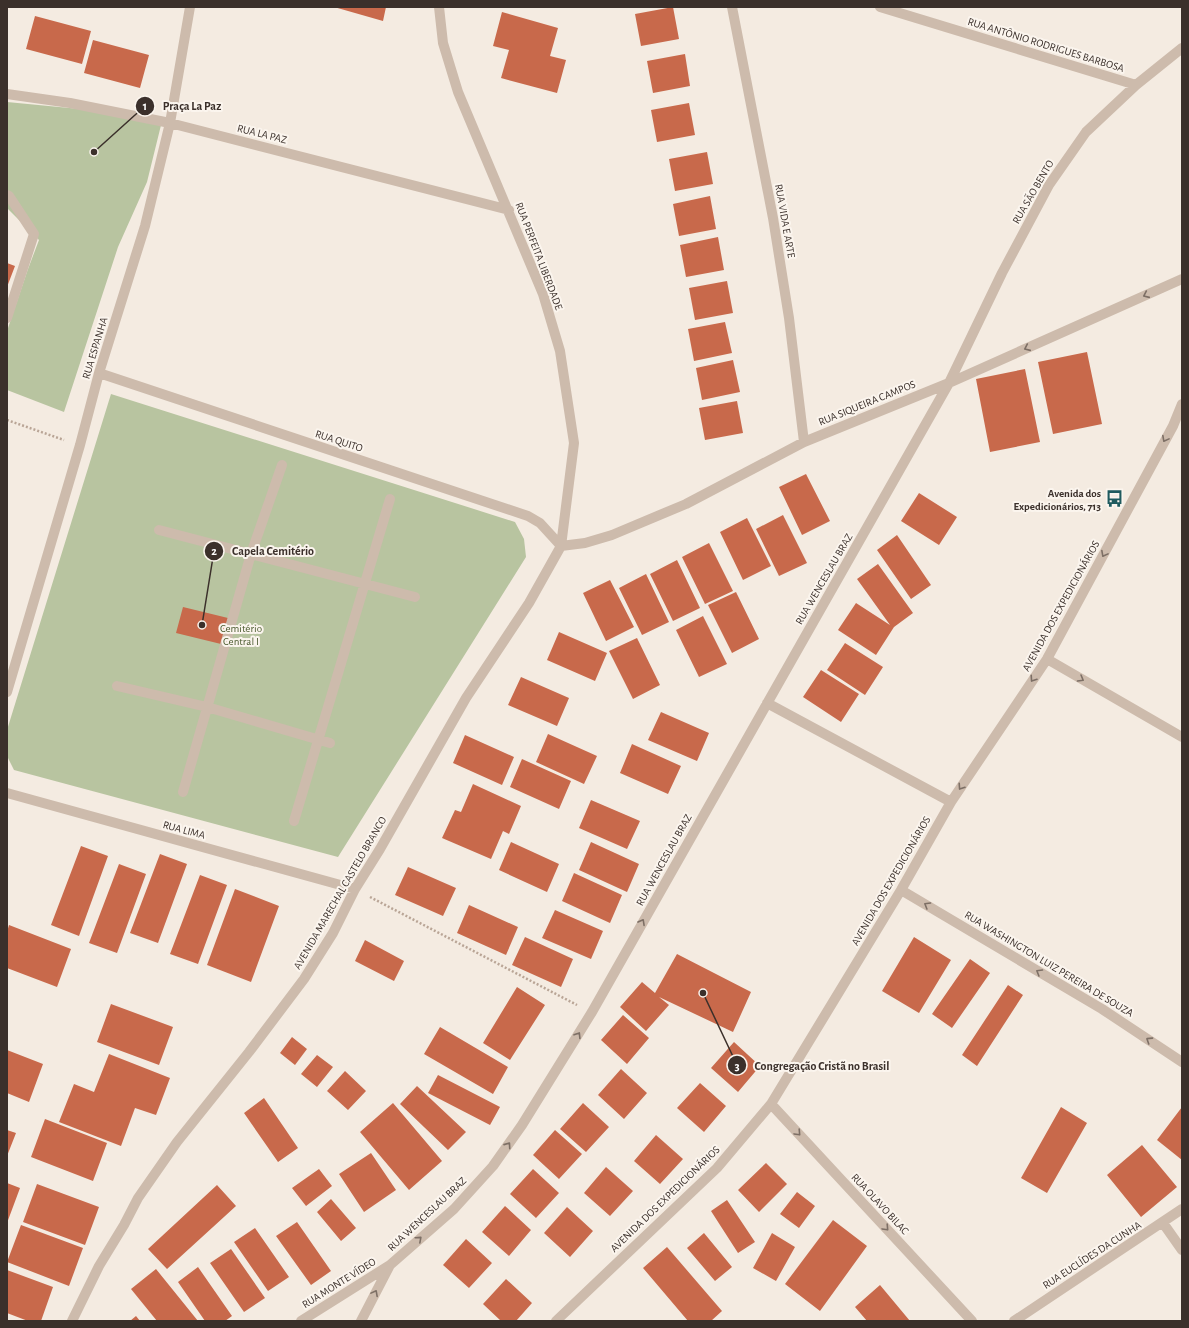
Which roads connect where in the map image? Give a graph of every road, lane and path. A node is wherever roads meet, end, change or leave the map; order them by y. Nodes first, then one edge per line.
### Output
1 (190, 7) edge
2 (439, 7) edge
3 (732, 7) edge
4 (880, 7) edge
5 (1182, 48) edge
6 (1136, 85) junction
7 (7, 94) edge
8 (170, 123) junction
9 (7, 195) edge
10 (508, 210) junction
11 (1182, 280) edge
12 (7, 318) edge
13 (99, 373) junction
14 (949, 383) junction
15 (1182, 404) edge
16 (7, 420) edge
17 (1173, 426) junction
18 (1182, 431) edge
19 (804, 442) junction
20 (80, 445) junction
21 (282, 465) dead end
22 (390, 499) dead end
23 (159, 530) dead end
24 (561, 546) junction
25 (250, 554) junction
26 (364, 584) junction
27 (415, 597) dead end
28 (1047, 659) junction
29 (117, 686) dead end
30 (7, 692) edge
31 (766, 703) junction
32 (207, 707) junction
33 (1182, 737) edge
34 (318, 739) junction
35 (330, 743) dead end
36 (183, 792) dead end
37 (7, 793) edge
38 (951, 802) junction
39 (294, 821) dead end
40 (355, 889) junction
41 (901, 890) junction
42 (592, 1012) junction
43 (1182, 1062) edge
44 (771, 1104) junction
45 (1182, 1209) edge
46 (1163, 1223) junction
47 (1182, 1250) edge
48 (390, 1265) junction
49 (72, 1321) edge
50 (300, 1321) edge
51 (361, 1321) edge
52 (556, 1321) edge
53 (972, 1321) edge
54 (1014, 1321) edge

1 - 8 street, RUA ESPANHA
2 - 10 street, RUA PERFEITA LIBERDADE
3 - 19 street, RUA VIDA E ARTE
4 - 6 street, RUA ANTÔNIO RODRIGUES BARBOSA
5 - 6 street, RUA SÃO BENTO
6 - 14 street, RUA SÃO BENTO
7 - 8 street, RUA LA PAZ
8 - 10 street, RUA LA PAZ
8 - 13 street, RUA ESPANHA
9 - 12 street
10 - 24 street, RUA PERFEITA LIBERDADE
11 -> 14 street, RUA SIQUEIRA CAMPOS
13 - 20 street, RUA ESPANHA
13 - 24 street, RUA QUITO
14 - 19 street, RUA SIQUEIRA CAMPOS
14 - 31 street, RUA WENCESLAU BRAZ
15 - 17 street, AVENIDA DOS EXPEDICIONÁRIOS
16 - 20 path
17 - 18 street
17 -> 28 street, AVENIDA DOS EXPEDICIONÁRIOS
19 - 24 street, RUA SIQUEIRA CAMPOS
20 - 30 street, RUA ESPANHA
21 - 25 street
22 - 26 street
23 - 25 street
24 - 40 street, AVENIDA MARECHAL CASTELO BRANCO
25 - 26 street
25 - 32 street
26 - 27 street
26 - 34 street
28 -> 33 street
28 -> 38 street, AVENIDA DOS EXPEDICIONÁRIOS
29 - 32 street
31 - 38 street
42 -> 31 street, RUA WENCESLAU BRAZ
32 - 34 street
32 - 36 street
34 - 35 street
34 - 39 street
37 - 40 street, RUA LIMA
38 - 41 street, AVENIDA DOS EXPEDICIONÁRIOS
40 - 42 path
40 - 49 street, AVENIDA MARECHAL CASTELO BRANCO
43 -> 41 street, RUA WASHINGTON LUIZ PEREIRA DE SOUZA
41 - 44 street, AVENIDA DOS EXPEDICIONÁRIOS
48 -> 42 street, RUA WENCESLAU BRAZ
44 - 52 street, AVENIDA DOS EXPEDICIONÁRIOS
44 -> 53 street, RUA OLAVO BILAC
45 - 46 street, RUA EUCLÍDES DA CUNHA
46 - 47 street
46 - 54 street, RUA EUCLÍDES DA CUNHA
48 - 50 street, RUA MONTE VÍDEO
51 -> 48 street, RUA WENCESLAU BRAZ

